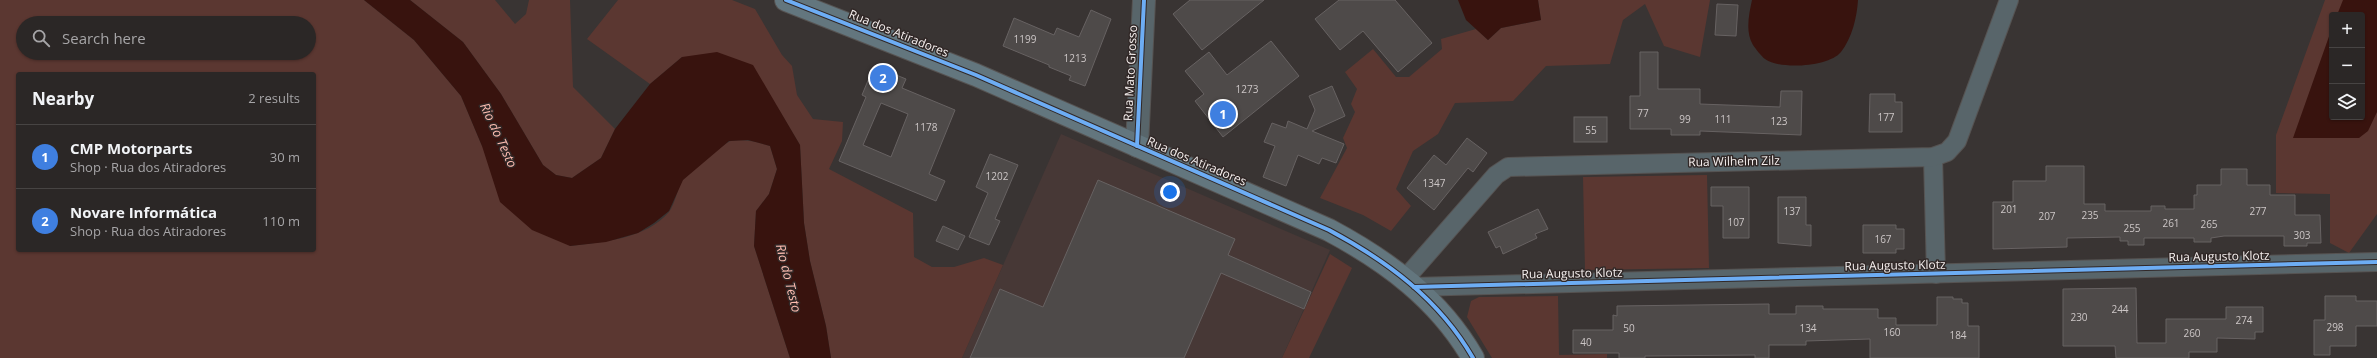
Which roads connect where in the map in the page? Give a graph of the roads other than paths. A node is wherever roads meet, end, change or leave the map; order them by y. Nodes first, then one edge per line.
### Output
1 (786, 0) edge
2 (1144, 0) edge
3 (2009, 0) edge
4 (1137, 146) junction
5 (1933, 157) junction
6 (2377, 262) edge
7 (1936, 274) junction
8 (1410, 283) junction
9 (1473, 358) edge

1 - 4 main road, Rua dos Atiradores
2 - 4 street, Rua Mato Grosso
3 - 5 street, Rua Wilhelm Zilz
4 - 8 main road, Rua dos Atiradores
5 - 7 street
5 - 8 street, Rua Wilhelm Zilz
6 - 7 street, Rua Augusto Klotz
7 - 8 street, Rua Augusto Klotz
8 - 9 main road, Rua dos Atiradores

